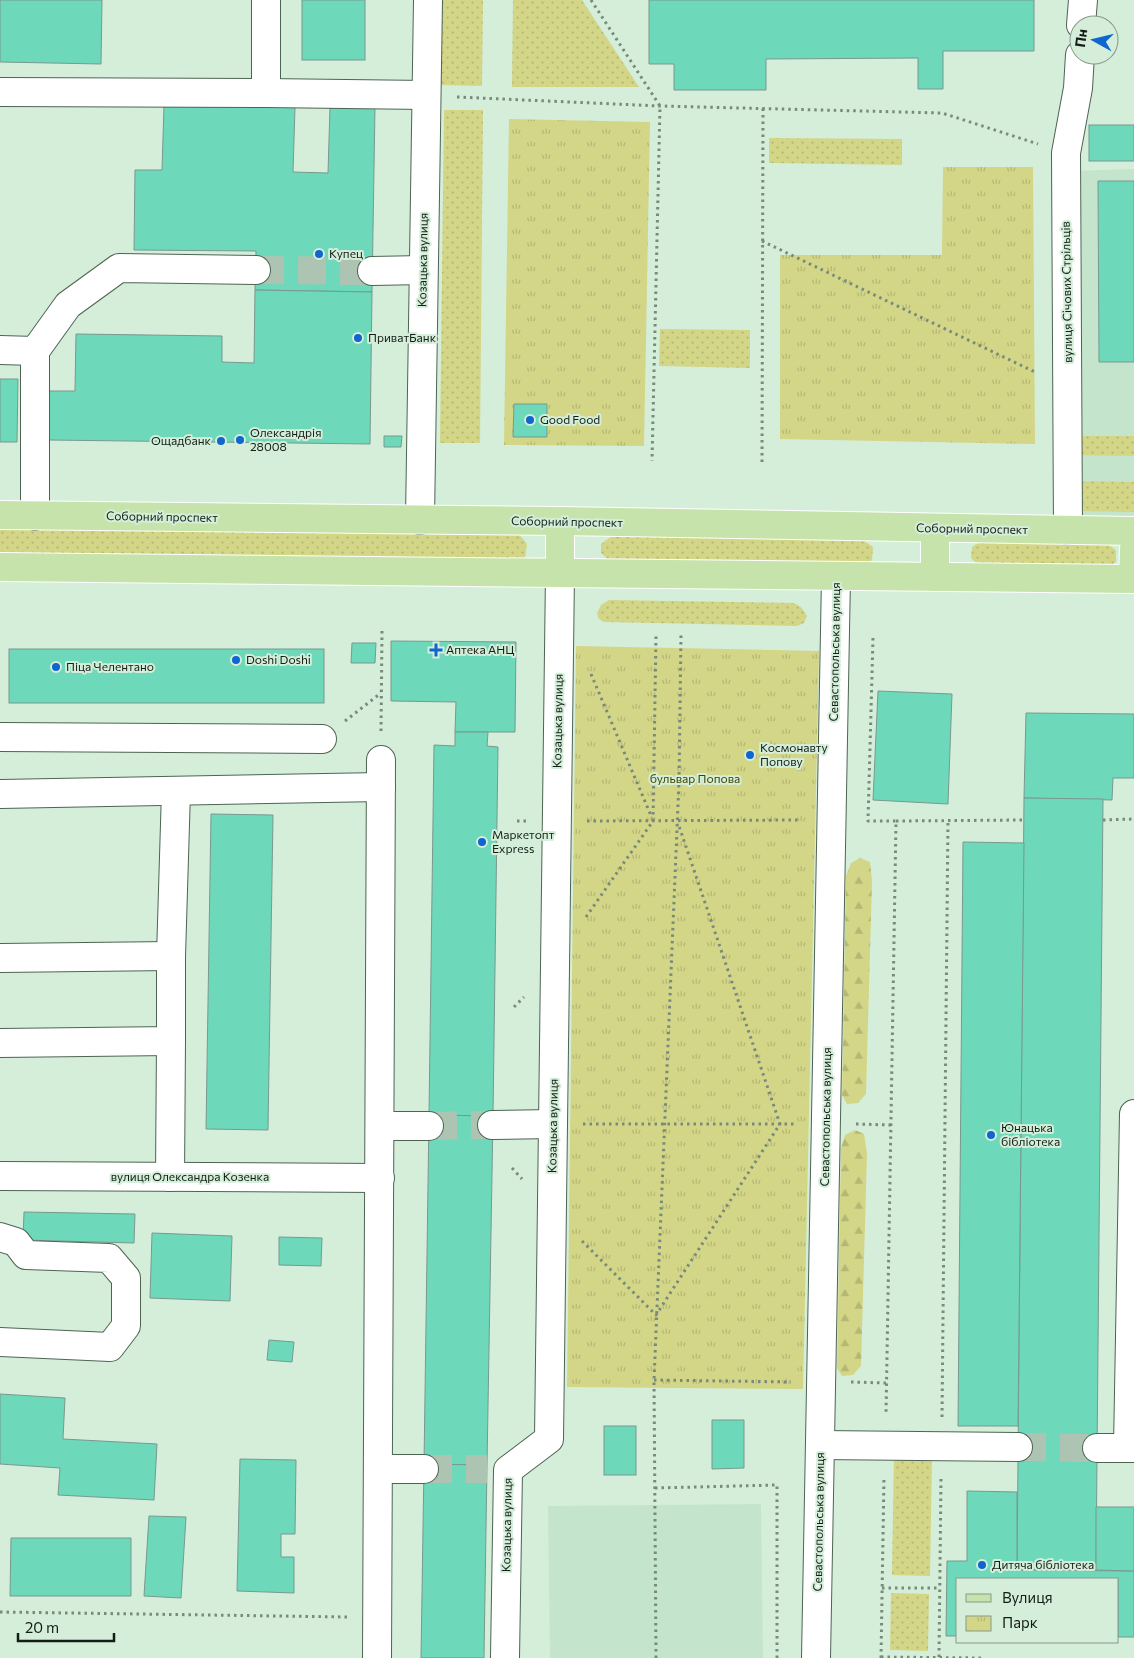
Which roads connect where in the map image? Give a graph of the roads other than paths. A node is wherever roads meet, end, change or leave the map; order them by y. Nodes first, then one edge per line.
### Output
1 (266, 0) edge
2 (428, 0) edge
3 (1083, 0) edge
4 (1082, 15) edge
5 (1079, 65) edge
6 (0, 92) edge
7 (266, 93) junction
8 (426, 95) junction
9 (256, 270) tunnel mouth
10 (423, 270) junction
11 (372, 271) tunnel mouth
12 (0, 350) edge
13 (35, 351) junction
14 (0, 515) edge
15 (35, 516) junction
16 (420, 520) junction
17 (560, 522) junction
18 (935, 529) junction
19 (1068, 530) junction
20 (1134, 531) edge
21 (1134, 550) edge
22 (0, 567) edge
23 (560, 574) junction
24 (836, 577) junction
25 (935, 577) junction
26 (1134, 578) edge
27 (0, 737) edge
28 (322, 738) road end
29 (381, 760) road end
30 (381, 787) junction
31 (176, 791) junction
32 (0, 794) edge
33 (171, 956) junction
34 (0, 958) edge
35 (171, 1041) junction
36 (0, 1042) edge
37 (1134, 1114) edge
38 (553, 1124) junction
39 (492, 1125) tunnel mouth
40 (380, 1126) junction
41 (429, 1126) tunnel mouth
42 (0, 1176) edge
43 (170, 1177) junction
44 (380, 1178) junction
45 (0, 1237) edge
46 (0, 1342) edge
47 (820, 1445) junction
48 (1018, 1448) tunnel mouth
49 (1097, 1448) tunnel mouth
50 (1131, 1448) edge
51 (379, 1469) junction
52 (424, 1469) tunnel mouth
53 (378, 1658) edge
54 (505, 1658) edge
55 (816, 1658) edge

1 - 7 street
2 - 8 street, Козацька вулиця
3 - 4 street
5 - 19 street, вулиця Січових Стрільців
6 - 7 street
7 - 8 street
8 - 10 street, Козацька вулиця
9 - 13 street
10 - 11 street
10 - 16 street, Козацька вулиця
12 - 13 street
13 - 15 street
14 - 15 main road, Соборний проспект
15 - 16 main road, Соборний проспект
16 - 17 main road, Соборний проспект
17 - 18 main road, Соборний проспект
17 - 23 main road
18 - 19 main road, Соборний проспект
18 - 25 main road
19 - 20 main road, Соборний проспект
21 - 26 main road
22 - 23 main road
23 - 24 main road
23 - 38 street, Козацька вулиця
24 - 25 main road
24 - 47 street, Севастопольська вулиця
25 - 26 main road
27 - 28 street
29 - 30 street
30 - 31 street
30 - 40 street
31 - 32 street
31 - 33 street
33 - 34 street
33 - 35 street
35 - 36 street
35 - 43 street
37 - 50 street
38 - 39 street
38 - 54 street, Козацька вулиця
40 - 41 street
40 - 44 street
42 - 43 street, вулиця Олександра Козенка
43 - 44 street, вулиця Олександра Козенка
44 - 51 street
45 - 46 street
47 - 48 street
47 - 55 street, Севастопольська вулиця
49 - 50 street
51 - 52 street
51 - 53 street

